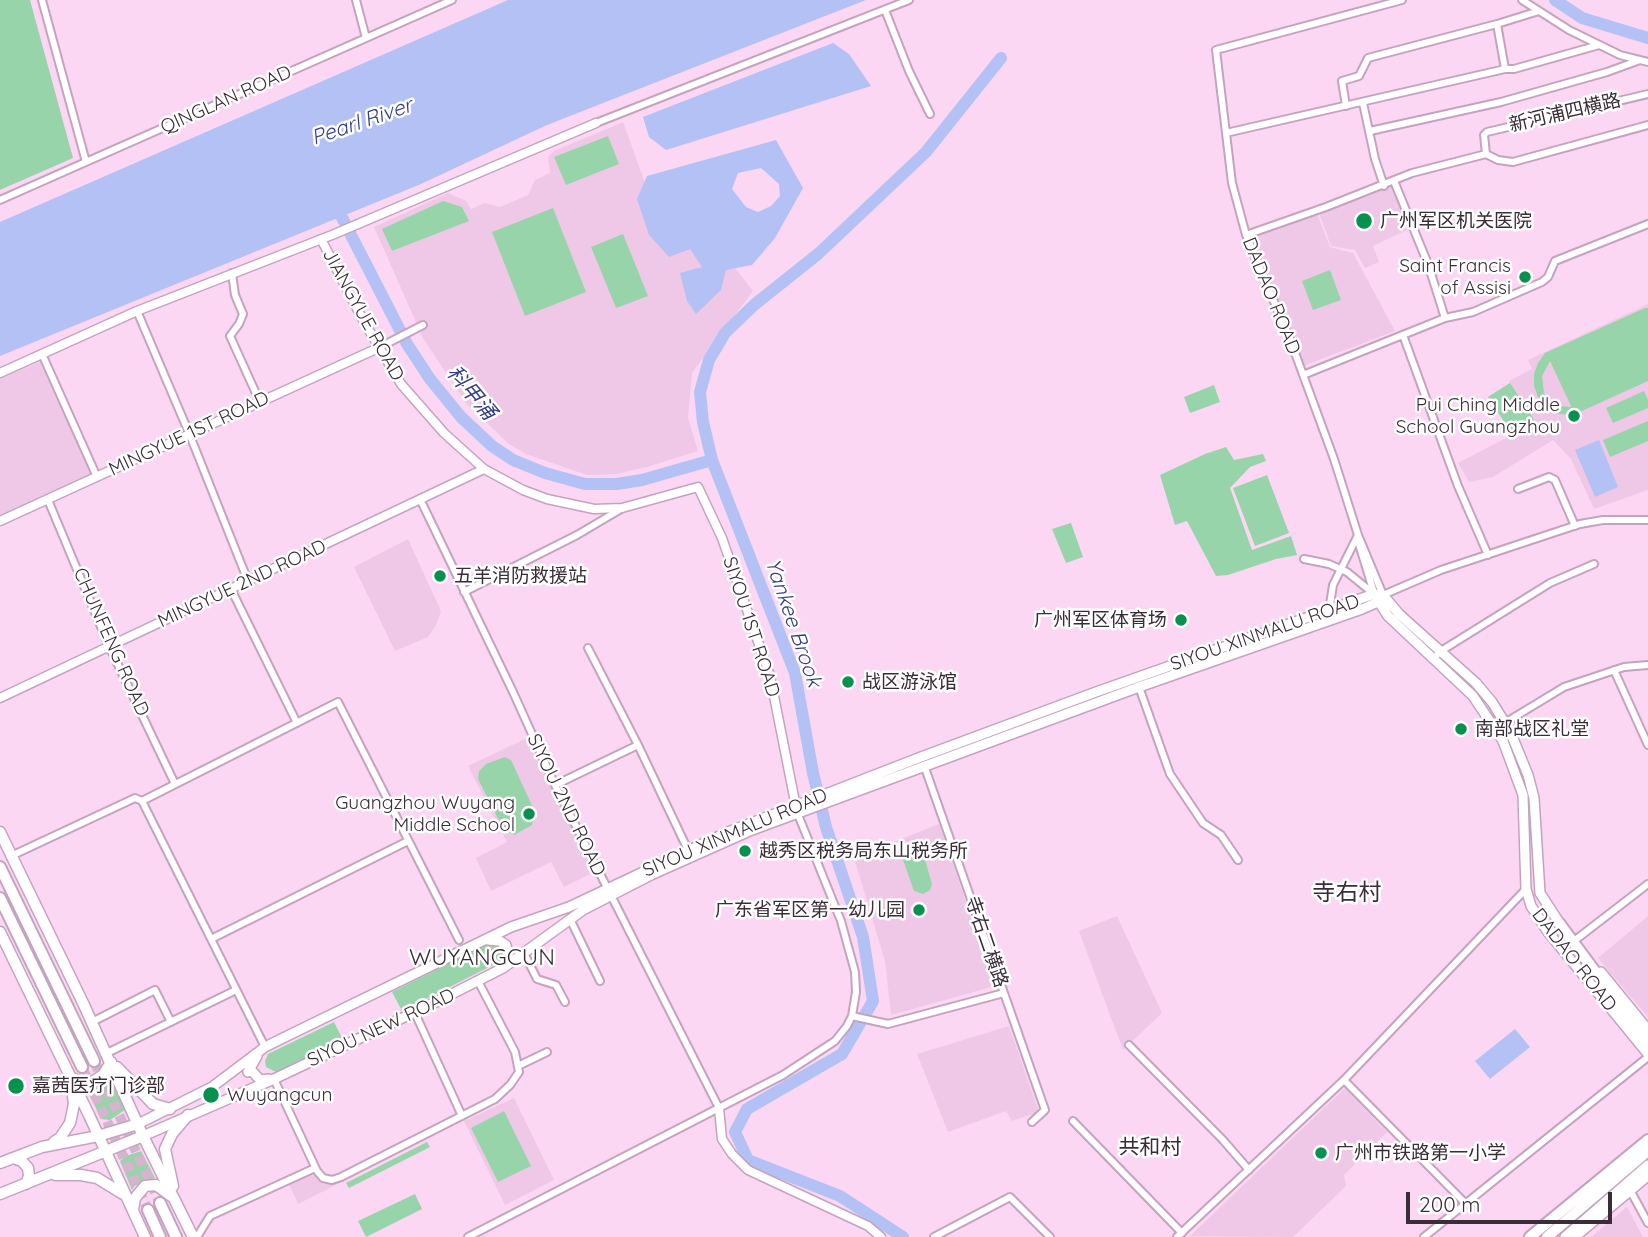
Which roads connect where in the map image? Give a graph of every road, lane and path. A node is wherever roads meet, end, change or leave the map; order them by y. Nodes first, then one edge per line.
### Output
1 (42, 0) edge
2 (356, 0) edge
3 (452, 0) edge
4 (909, 0) edge
5 (1402, 0) edge
6 (1522, 0) edge
7 (885, 10) junction
8 (1539, 11) junction
9 (1497, 24) junction
10 (366, 38) junction
11 (1599, 45) junction
12 (1640, 60) junction
13 (1648, 62) edge
14 (1505, 69) junction
15 (1648, 94) edge
16 (1363, 103) junction
17 (1346, 106) junction
18 (930, 114) dead end
19 (596, 123) joint
20 (1648, 125) edge
21 (1370, 131) junction
22 (1226, 133) junction
23 (1486, 154) junction
24 (86, 162) junction
25 (1394, 181) junction
26 (1384, 186) junction
27 (0, 200) edge
28 (1648, 224) edge
29 (1246, 235) junction
30 (321, 239) junction
31 (232, 273) junction
32 (137, 311) junction
33 (1445, 318) junction
34 (424, 325) dead end
35 (1404, 335) junction
36 (378, 348) junction
37 (42, 354) junction
38 (0, 373) edge
39 (1303, 375) junction
40 (259, 400) junction
41 (189, 433) junction
42 (484, 469) junction
43 (97, 477) junction
44 (698, 487) joint
45 (1518, 489) dead end
46 (420, 499) junction
47 (48, 500) junction
48 (622, 508) junction
49 (1648, 520) edge
50 (0, 521) edge
51 (1575, 526) junction
52 (1357, 535) junction
53 (1488, 555) junction
54 (1304, 559) dead end
55 (1594, 564) dead end
56 (1340, 569) junction
57 (248, 581) junction
58 (231, 589) junction
59 (464, 592) junction
60 (1378, 597) junction
61 (1329, 611) junction
62 (109, 646) junction
63 (588, 648) dead end
64 (1437, 654) junction
65 (1648, 665) edge
66 (1614, 670) junction
67 (1139, 687) junction
68 (0, 698) edge
69 (297, 723) junction
70 (1505, 723) junction
71 (1496, 729) junction
72 (638, 745) junction
73 (1648, 745) edge
74 (922, 762) junction
75 (175, 784) junction
76 (555, 785) junction
77 (142, 801) junction
78 (800, 807) junction
79 (0, 832) edge
80 (408, 841) junction
81 (688, 850) junction
82 (11, 856) junction
83 (1238, 860) dead end
84 (0, 867) edge
85 (1648, 884) edge
86 (1526, 888) junction
87 (608, 892) junction
88 (0, 898) edge
89 (570, 919) junction
90 (1559, 923) joint
91 (0, 932) edge
92 (211, 939) junction
93 (459, 940) dead end
94 (485, 940) junction
95 (1576, 946) junction
96 (524, 953) junction
97 (503, 968) junction
98 (478, 981) junction
99 (600, 981) dead end
100 (236, 990) junction
101 (1004, 993) junction
102 (565, 1002) dead end
103 (415, 1013) junction
104 (852, 1016) junction
105 (92, 1022) junction
106 (171, 1022) junction
107 (1648, 1030) edge
108 (1648, 1043) edge
109 (1129, 1045) dead end
110 (265, 1047) junction
111 (547, 1052) dead end
112 (1648, 1056) edge
113 (109, 1058) junction
114 (94, 1061) tunnel mouth
115 (518, 1066) junction
116 (82, 1067) tunnel mouth
117 (70, 1077) junction
118 (274, 1079) junction
119 (1344, 1080) junction
120 (719, 1108) junction
121 (170, 1109) junction
122 (89, 1115) junction
123 (188, 1115) junction
124 (462, 1116) junction
125 (1073, 1121) dead end
126 (1032, 1122) dead end
127 (138, 1124) junction
128 (98, 1136) junction
129 (143, 1136) junction
130 (1648, 1142) edge
131 (42, 1147) junction
132 (150, 1150) junction
133 (1648, 1151) edge
134 (13, 1158) junction
135 (0, 1163) edge
136 (1648, 1165) edge
137 (314, 1168) junction
138 (1249, 1170) junction
139 (48, 1175) junction
140 (1648, 1175) edge
141 (26, 1184) junction
142 (1630, 1190) junction
143 (0, 1194) edge
144 (125, 1195) junction
145 (160, 1203) tunnel mouth
146 (178, 1203) junction
147 (1465, 1203) junction
148 (148, 1210) tunnel mouth
149 (133, 1212) junction
150 (1648, 1223) edge
151 (1180, 1235) edge
152 (145, 1237) edge
153 (160, 1237) edge
154 (176, 1237) edge
155 (195, 1237) edge
156 (468, 1237) edge
157 (881, 1237) edge
158 (933, 1237) edge
159 (1050, 1237) edge
160 (1424, 1237) edge
161 (1532, 1237) edge
162 (1547, 1237) edge
163 (1565, 1237) edge
164 (1574, 1237) edge

1 - 24 street
2 - 10 street
3 - 10 street, QINGLAN ROAD
4 - 7 street
5 - 22 street, DADAO ROAD
6 - 8 street
7 - 18 street
7 - 19 street
8 - 9 street
8 - 11 street
9 - 14 street
9 - 17 street
10 - 24 street, QINGLAN ROAD
11 - 12 street
11 - 14 street
12 - 13 street
12 - 21 street
14 - 16 street
15 - 23 street, 新河浦四横路
16 - 17 street
16 - 21 street
17 - 22 street
19 - 30 street, JIANGYUE ROAD
20 - 23 street
21 - 26 street
22 - 29 street, DADAO ROAD
23 - 25 street
24 - 27 street, QINGLAN ROAD
25 - 26 street
25 - 33 street
26 - 29 street
28 - 33 street
29 - 39 street, DADAO ROAD
30 - 31 street, JIANGYUE ROAD
30 - 36 street, JIANGYUE ROAD
31 - 32 street, JIANGYUE ROAD
31 - 40 street
32 - 37 street, JIANGYUE ROAD
32 - 41 street
33 - 35 street
34 - 36 street
35 - 39 street
35 - 53 street
36 - 40 street, MINGYUE 1ST ROAD
36 - 42 street, JIANGYUE ROAD
37 - 38 street, JIANGYUE ROAD
37 - 43 street
39 - 52 street, DADAO ROAD
40 - 41 street, MINGYUE 1ST ROAD
41 - 43 street, MINGYUE 1ST ROAD
41 - 57 street
42 - 46 street, MINGYUE 2ND ROAD
42 - 48 street, JIANGYUE ROAD
43 - 47 street, MINGYUE 1ST ROAD
44 - 48 street, JIANGYUE ROAD
44 - 78 street, SIYOU 1ST ROAD
45 - 51 street
46 - 57 street, MINGYUE 2ND ROAD
46 - 59 street, SIYOU 2ND ROAD
47 - 50 street, MINGYUE 1ST ROAD
47 - 62 street, CHUNFENG ROAD
48 - 59 street
49 - 51 street
51 - 53 street
52 - 56 street
52 - 60 street, DADAO ROAD
53 - 60 street
54 - 56 street
55 - 64 street
56 - 60 street
56 - 61 street
57 - 58 street, MINGYUE 2ND ROAD
58 - 62 street, MINGYUE 2ND ROAD
58 - 69 street
59 - 76 street, SIYOU 2ND ROAD
60 - 61 main road, SIYOU XINMALU ROAD
60 - 64 main road, DADAO ROAD
60 - 67 main road, SIYOU XINMALU ROAD
61 - 74 main road, SIYOU XINMALU ROAD
62 - 68 street, MINGYUE 2ND ROAD
62 - 75 street, CHUNFENG ROAD
63 - 72 street
64 - 70 main road, DADAO ROAD
64 - 71 main road, DADAO ROAD
65 - 66 street
66 - 70 street
66 - 73 street
67 - 74 main road, SIYOU XINMALU ROAD
67 - 83 street
69 - 75 street
69 - 80 street
70 - 71 street
70 - 90 main road, DADAO ROAD
71 - 86 main road, DADAO ROAD
72 - 76 street
72 - 81 street
74 - 78 main road, SIYOU XINMALU ROAD
74 - 101 street, 寺右二横路
75 - 77 street
76 - 87 street, SIYOU 2ND ROAD
77 - 82 street
77 - 92 street
78 - 81 main road, SIYOU XINMALU ROAD
78 - 87 main road, SIYOU XINMALU ROAD
78 - 104 street, SIYOU 1ST ROAD
79 - 82 main road
80 - 92 street
80 - 93 street
81 - 87 main road, SIYOU XINMALU ROAD
82 - 105 main road
84 - 114 highway
85 - 95 street
86 - 112 main road, DADAO ROAD
86 - 119 street
87 - 89 main road, SIYOU XINMALU ROAD
87 - 94 main road, SIYOU XINMALU ROAD
87 - 120 street, SIYOU 2ND ROAD
88 - 116 highway
89 - 96 main road, SIYOU XINMALU ROAD
89 - 99 street
90 - 95 highway
91 - 117 main road
92 - 100 street
94 - 97 main road
94 - 110 main road, SIYOU XINMALU ROAD
95 - 107 main road, DADAO ROAD
95 - 108 highway
96 - 97 main road, SIYOU XINMALU ROAD
96 - 102 street
97 - 98 main road, SIYOU NEW ROAD
98 - 103 main road, SIYOU NEW ROAD
98 - 115 street
100 - 106 street
100 - 110 street
101 - 104 street
101 - 126 street, 寺右二横路
103 - 118 main road, SIYOU NEW ROAD
103 - 124 street
104 - 120 street
105 - 106 street
105 - 113 main road
106 - 113 street
109 - 138 street
110 - 118 main road
110 - 121 main road, SIYOU XINMALU ROAD
111 - 115 street
112 - 147 street
113 - 117 main road
113 - 121 main road
113 - 127 main road
115 - 124 street
117 - 122 main road
117 - 131 main road
118 - 123 main road, SIYOU NEW ROAD
118 - 137 street
119 - 138 street
119 - 147 street
120 - 156 street
120 - 157 street
121 - 127 main road
122 - 128 main road
122 - 129 main road
123 - 129 main road, SIYOU NEW ROAD
123 - 146 main road
124 - 137 street
125 - 151 street
127 - 128 main road
127 - 129 main road
128 - 131 main road
128 - 132 main road
128 - 144 main road
129 - 132 main road
129 - 139 main road
130 - 161 highway
131 - 134 main road
132 - 146 main road
133 - 162 highway
134 - 135 main road
134 - 141 main road
136 - 163 main road
137 - 155 street
138 - 151 street
139 - 141 main road
139 - 144 main road
140 - 142 main road
141 - 143 main road
142 - 150 street
142 - 164 main road
144 - 149 main road
145 - 154 highway
146 - 149 main road
146 - 155 main road
147 - 160 street
148 - 153 highway
149 - 152 main road
158 - 159 street

